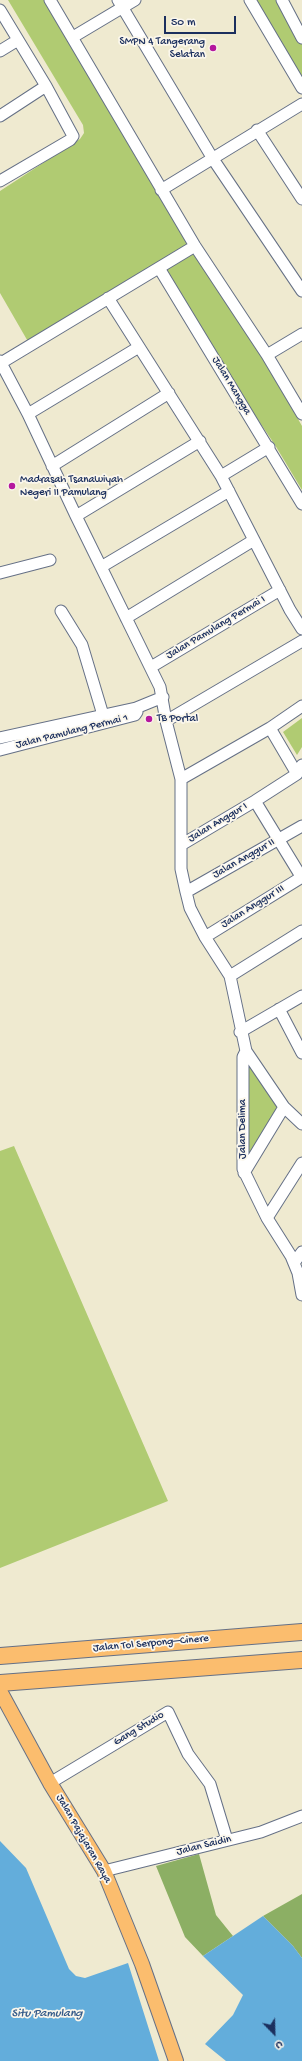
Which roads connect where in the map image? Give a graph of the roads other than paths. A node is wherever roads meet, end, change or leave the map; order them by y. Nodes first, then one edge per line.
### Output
1 (50, 0) edge
2 (135, 0) edge
3 (250, 0) edge
4 (282, 0) edge
5 (121, 4) edge
6 (0, 10) edge
7 (73, 37) junction
8 (302, 38) edge
9 (18, 40) junction
10 (0, 51) edge
11 (46, 86) junction
12 (302, 88) edge
13 (302, 104) edge
14 (0, 116) edge
15 (257, 130) junction
16 (213, 158) junction
17 (0, 181) edge
18 (161, 190) junction
19 (302, 199) edge
20 (194, 246) junction
21 (159, 268) junction
22 (302, 292) edge
23 (108, 298) junction
24 (302, 334) edge
25 (139, 347) junction
26 (268, 355) junction
27 (1, 362) edge
28 (169, 393) junction
29 (28, 414) junction
30 (302, 414) edge
31 (200, 441) junction
32 (269, 447) junction
33 (52, 466) junction
34 (221, 476) junction
35 (229, 491) junction
36 (302, 504) edge
37 (76, 516) junction
38 (254, 540) junction
39 (50, 560) dead end
40 (101, 567) junction
41 (0, 573) edge
42 (280, 590) junction
43 (61, 611) dead end
44 (126, 618) junction
45 (302, 628) edge
46 (302, 641) edge
47 (151, 667) junction
48 (163, 697) junction
49 (302, 706) edge
50 (136, 708) junction
51 (103, 715) junction
52 (166, 721) junction
53 (270, 728) junction
54 (0, 738) edge
55 (23, 739) junction
56 (0, 750) edge
57 (300, 769) edge
58 (181, 779) junction
59 (255, 801) junction
60 (302, 826) edge
61 (279, 839) junction
62 (181, 845) junction
63 (302, 877) edge
64 (186, 892) junction
65 (302, 931) edge
66 (205, 937) junction
67 (230, 976) junction
68 (302, 996) edge
69 (279, 1009) junction
70 (240, 1032) junction
71 (246, 1051) junction
72 (302, 1053) edge
73 (284, 1107) junction
74 (302, 1124) edge
75 (302, 1163) edge
76 (244, 1174) junction
77 (267, 1218) junction
78 (302, 1252) edge
79 (294, 1263) junction
80 (302, 1294) edge
81 (302, 1632) edge
82 (0, 1656) edge
83 (302, 1660) edge
84 (0, 1683) edge
85 (0, 1691) edge
86 (50, 1783) junction
87 (302, 1816) edge
88 (227, 1840) junction
89 (104, 1871) junction
90 (176, 2061) edge

1 - 7 street
2 - 5 street
3 - 12 street
4 - 8 street
5 - 7 street
5 - 16 street
6 - 9 street
7 - 18 street
9 - 10 street
9 - 11 street
11 - 14 street
11 - 17 street
13 - 15 street
15 - 16 street
15 - 19 street
16 - 18 street
16 - 22 street
18 - 20 street
20 - 21 street
20 - 26 street
21 - 23 street
21 - 32 street, Jalan Mangga
23 - 25 street
23 - 27 street
24 - 26 street
25 - 28 street
25 - 29 street
26 - 30 street
27 - 29 street
28 - 31 street
28 - 33 street
29 - 33 street
31 - 34 street
31 - 37 street
32 - 34 street
32 - 36 street, Jalan Mangga
33 - 37 street
34 - 35 street
35 - 38 street
35 - 40 street
37 - 40 street
38 - 42 street
38 - 44 street
39 - 41 street
40 - 44 street
42 - 45 street
42 - 47 street, Jalan Pamulang Permai I
43 - 51 street
44 - 47 street
46 - 52 street
47 - 48 street
48 - 50 street
48 - 52 street
49 - 53 street
50 - 51 street
50 - 55 street, Jalan Pamulang Permai 1
51 - 55 street
52 - 58 street
53 - 57 street
53 - 58 street
54 - 55 street
55 - 56 street, Jalan Pamulang Permai 1
57 - 59 street, Jalan Anggur I
58 - 62 street
59 - 61 street, Jalan Anggur I
59 - 62 street, Jalan Anggur I
60 - 61 street, Jalan Anggur II
61 - 63 street, Jalan Anggur I
61 - 64 street, Jalan Anggur II
62 - 64 street
63 - 66 street, Jalan Anggur III
64 - 66 street
65 - 67 street
66 - 67 street
67 - 70 street, Jalan Delima
68 - 69 street
69 - 70 street
69 - 72 street
70 - 71 street, Jalan Delima
71 - 73 street
71 - 76 street, Jalan Delima
73 - 74 street
73 - 76 street
75 - 77 street
76 - 77 street, Jalan Delima
77 - 79 street, Jalan Delima
78 - 79 street
79 - 80 street, Jalan Delima
81 - 82 highway, Jalan Tol Serpong–Cinere
83 - 84 highway
85 - 86 main road, Jalan Pajajaran Raya
86 - 88 street, Gang Studio
86 - 89 main road, Jalan Pajajaran Raya
87 - 88 street, Jalan Saidin
88 - 89 street, Jalan Saidin
89 - 90 main road, Jalan Pajajaran Raya

